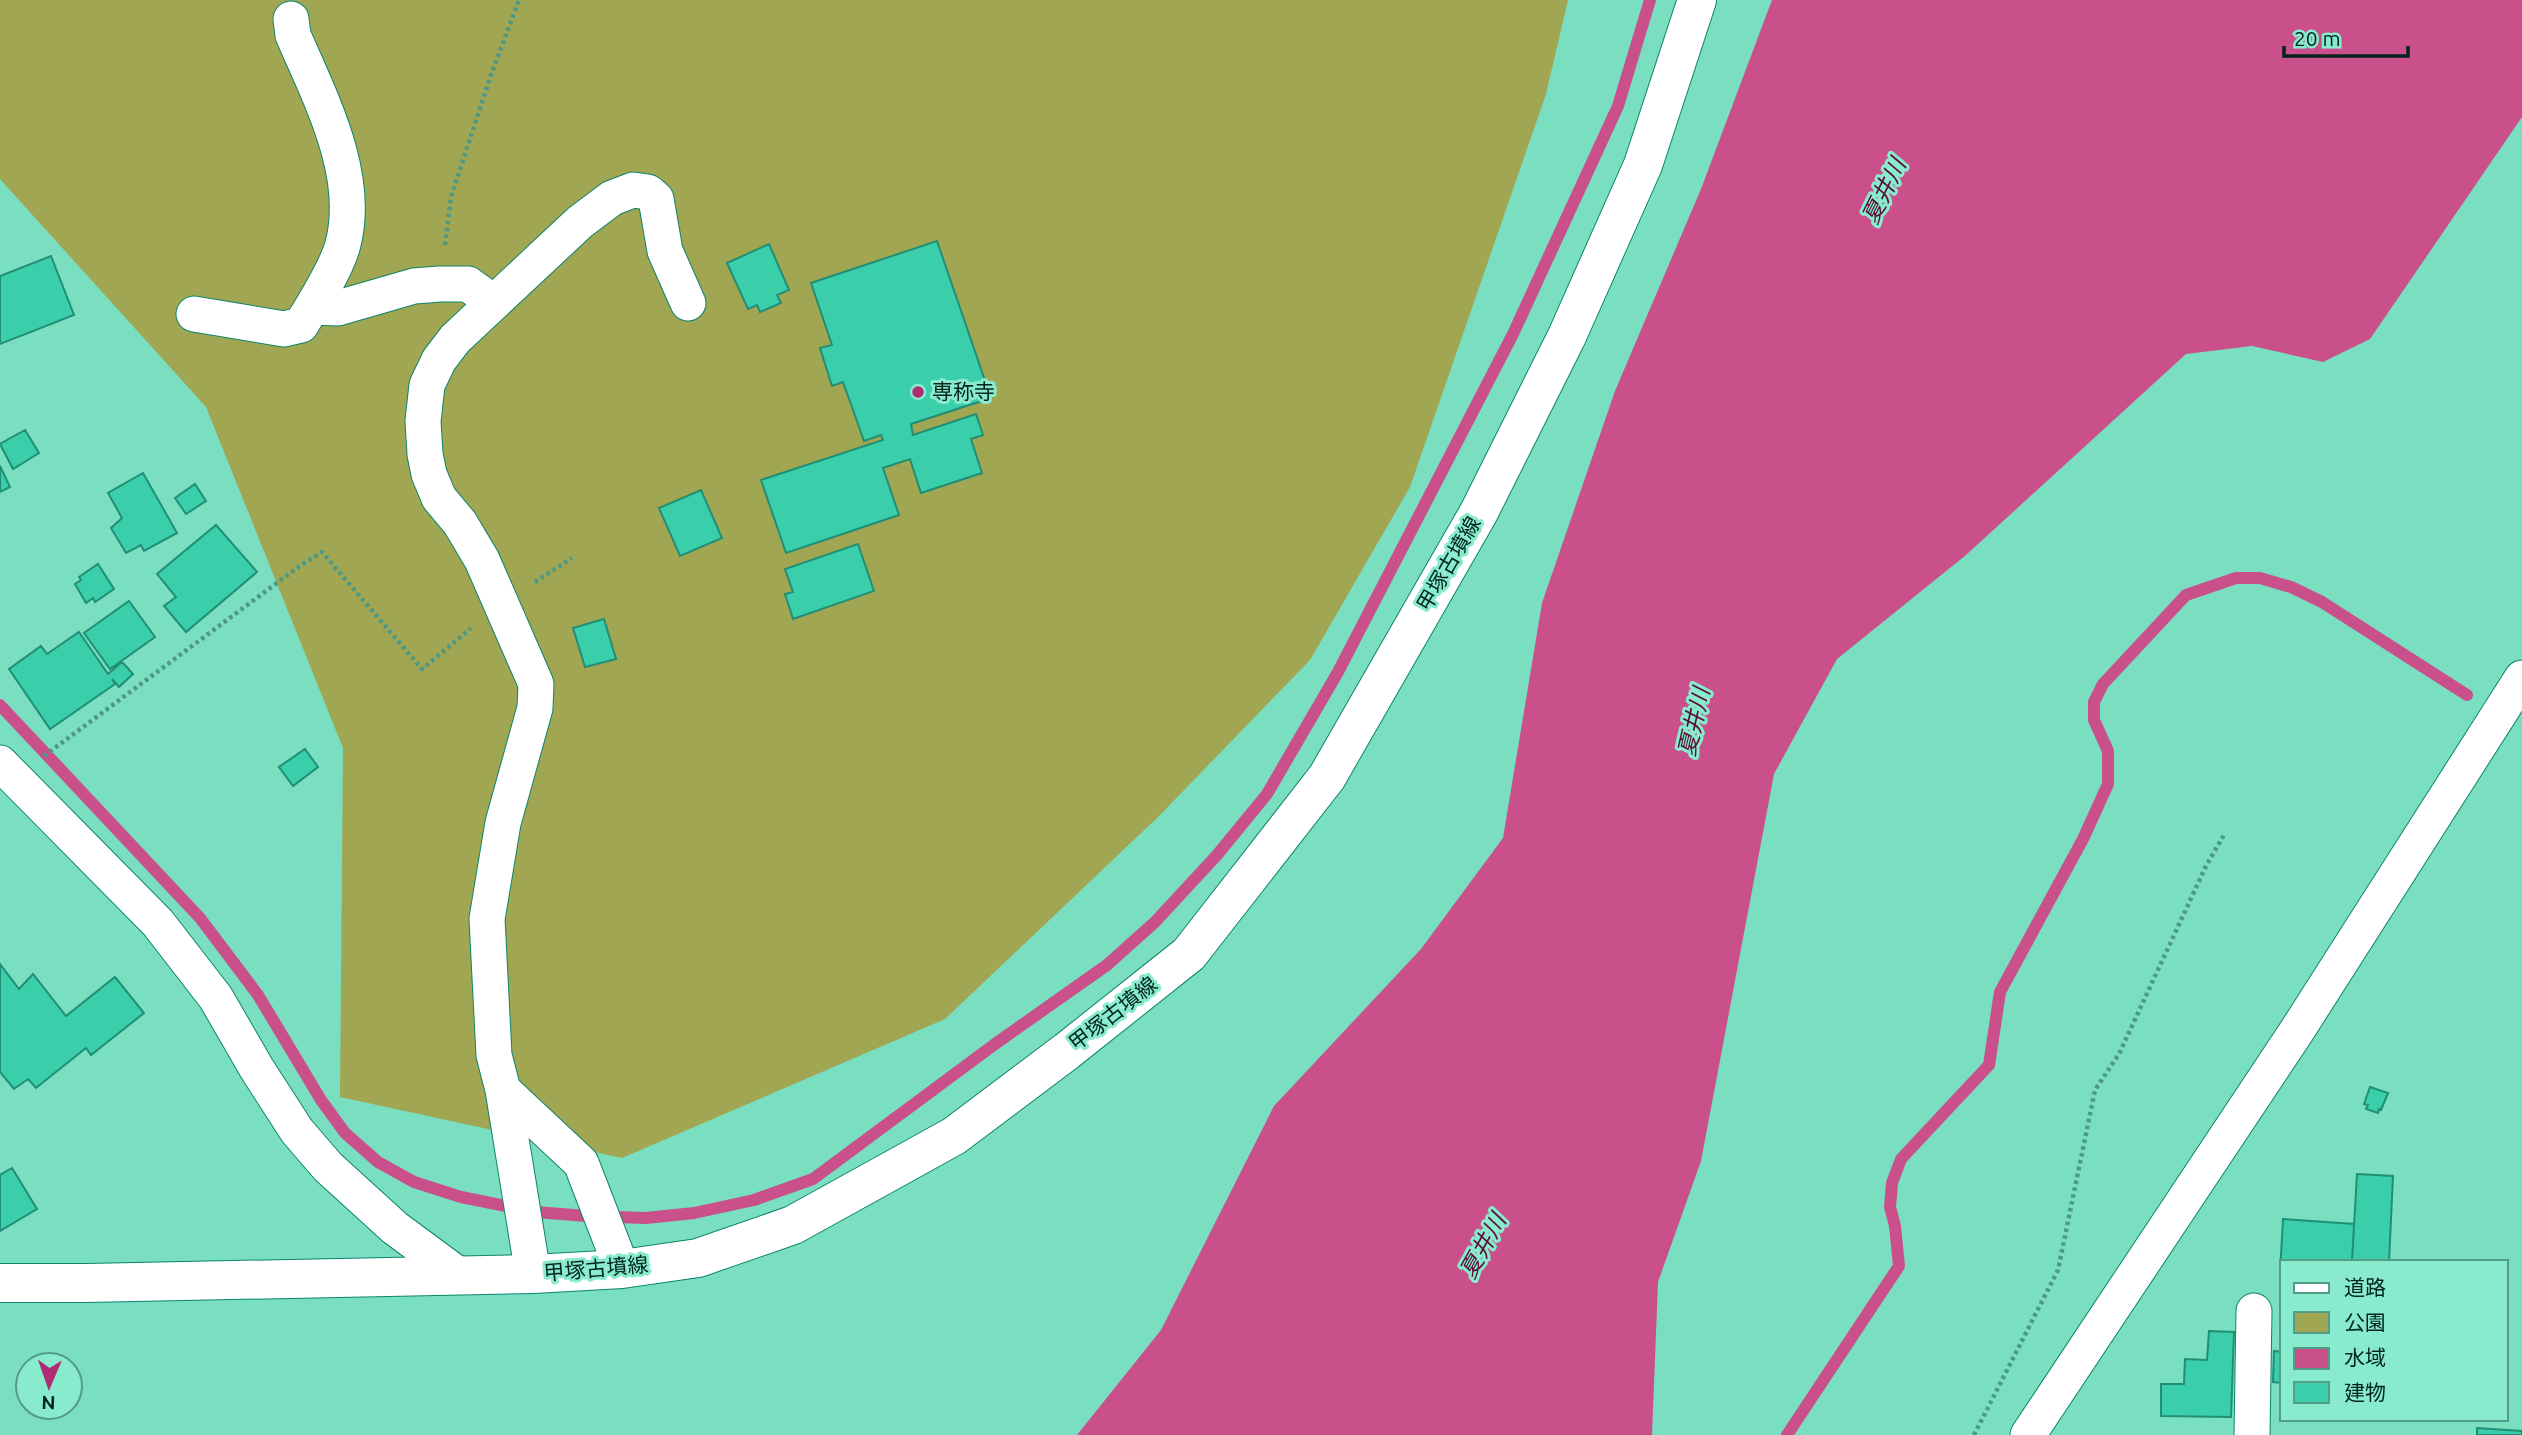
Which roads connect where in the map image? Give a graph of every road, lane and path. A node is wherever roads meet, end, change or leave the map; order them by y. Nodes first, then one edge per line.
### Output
1 (519, 0) edge
2 (1697, 0) edge
3 (291, 19) dead end
4 (440, 284) junction
5 (493, 302) junction
6 (688, 303) dead end
7 (312, 307) junction
8 (194, 314) dead end
9 (572, 558) dead end
10 (500, 605) junction
11 (2522, 678) edge
12 (51, 750) dead end
13 (4, 775) edge
14 (2224, 835) dead end
15 (503, 1090) junction
16 (531, 1258) junction
17 (622, 1269) junction
18 (460, 1276) junction
19 (0, 1283) edge
20 (2253, 1311) dead end
21 (1975, 1435) edge
22 (2028, 1435) edge
23 (2252, 1435) edge

1 - 4 path
2 - 17 main road, 甲塚古墳線
3 - 7 street
4 - 5 street
4 - 7 street
5 - 6 street
5 - 10 street
7 - 8 street
9 - 10 path
10 - 12 path
10 - 15 street
11 - 22 street
13 - 18 street
14 - 21 path
15 - 16 street
15 - 17 street
16 - 17 main road, 甲塚古墳線
16 - 18 main road, 甲塚古墳線
18 - 19 main road, 甲塚古墳線
20 - 23 street

